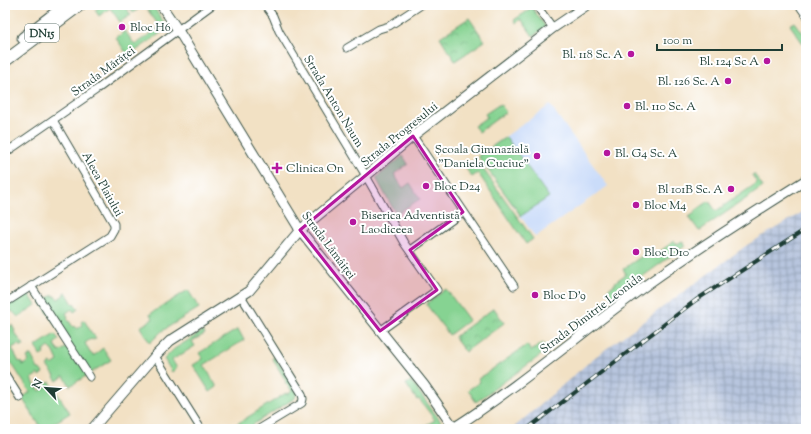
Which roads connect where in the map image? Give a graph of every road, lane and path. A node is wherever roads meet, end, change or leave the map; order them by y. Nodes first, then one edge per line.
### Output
1 (66, 5) edge
2 (80, 5) edge
3 (161, 5) edge
4 (212, 5) edge
5 (265, 5) edge
6 (421, 5) edge
7 (536, 5) edge
8 (586, 5) edge
9 (799, 5) edge
10 (806, 15) edge
11 (553, 28) junction
12 (178, 30) junction
13 (347, 48) dead end
14 (5, 52) edge
15 (5, 61) edge
16 (53, 120) junction
17 (413, 136) junction
18 (5, 153) edge
19 (366, 176) junction
20 (806, 180) edge
21 (464, 212) junction
22 (300, 230) junction
23 (410, 250) junction
24 (31, 286) junction
25 (514, 286) dead end
26 (241, 296) junction
27 (5, 303) edge
28 (380, 331) junction
29 (154, 356) junction
30 (5, 374) edge
31 (90, 377) dead end
32 (20, 398) dead end
33 (453, 428) edge
34 (92, 429) edge
35 (201, 429) edge
36 (259, 429) edge

1 - 14 main road, DN15
2 - 15 main road, DN15
3 - 12 street, Strada Lămâiței
4 - 12 street, Strada Mărăței
5 - 19 street, Strada Anton Naum
6 - 13 street
7 - 11 street
8 - 11 street, Strada Progresului
9 - 10 street
11 - 17 street, Strada Progresului
12 - 16 street, Strada Mărăței
12 - 22 street, Strada Lămâiței
16 - 18 street, Strada Mărăței
16 - 24 street, Aleea Plaiului
17 - 19 street, Strada Progresului
17 - 21 street
19 - 22 street, Strada Progresului
19 - 23 street, Strada Anton Naum
20 - 33 street, Strada Dimitrie Leonida
21 - 23 street
21 - 25 street
22 - 26 street, Strada Progresului
22 - 28 street, Strada Lămâiței
23 - 28 street, Strada Anton Naum
24 - 27 street, Aleea Plaiului
24 - 31 street
26 - 29 street, Strada Progresului
26 - 36 street
28 - 33 street, Strada Lămâiței
29 - 34 street, Strada Progresului
29 - 35 street
30 - 32 street

